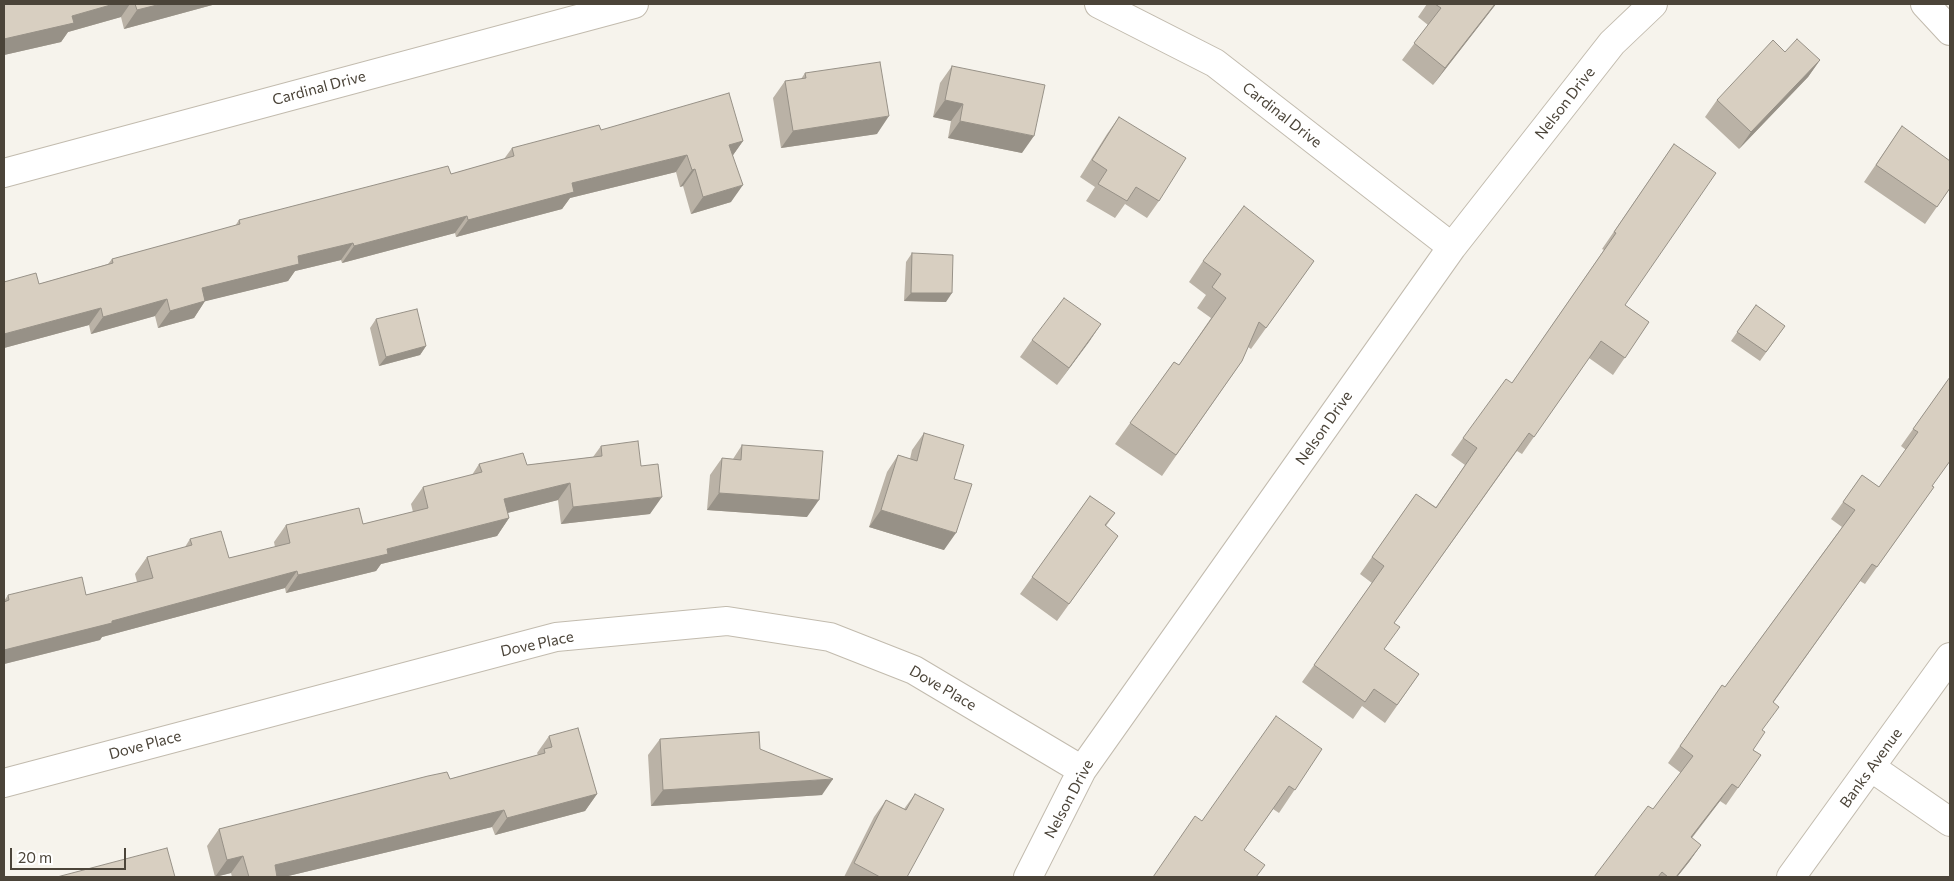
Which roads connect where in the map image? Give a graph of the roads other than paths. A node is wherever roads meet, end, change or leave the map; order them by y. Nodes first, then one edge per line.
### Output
1 (634, 4) edge
2 (1099, 4) edge
3 (1653, 4) edge
4 (1925, 4) edge
5 (1950, 31) edge
6 (4, 173) edge
7 (1452, 247) junction
8 (1950, 657) edge
9 (1872, 768) junction
10 (1082, 770) junction
11 (4, 782) edge
12 (1950, 822) edge
13 (1028, 877) edge
14 (1791, 877) edge

1 - 6 street, Cardinal Drive
2 - 7 street, Cardinal Drive
3 - 7 street, Nelson Drive
4 - 5 street
7 - 10 street, Nelson Drive
8 - 9 street, Banks Avenue
9 - 12 street
9 - 14 street, Banks Avenue
10 - 11 street, Dove Place
10 - 13 street, Nelson Drive

